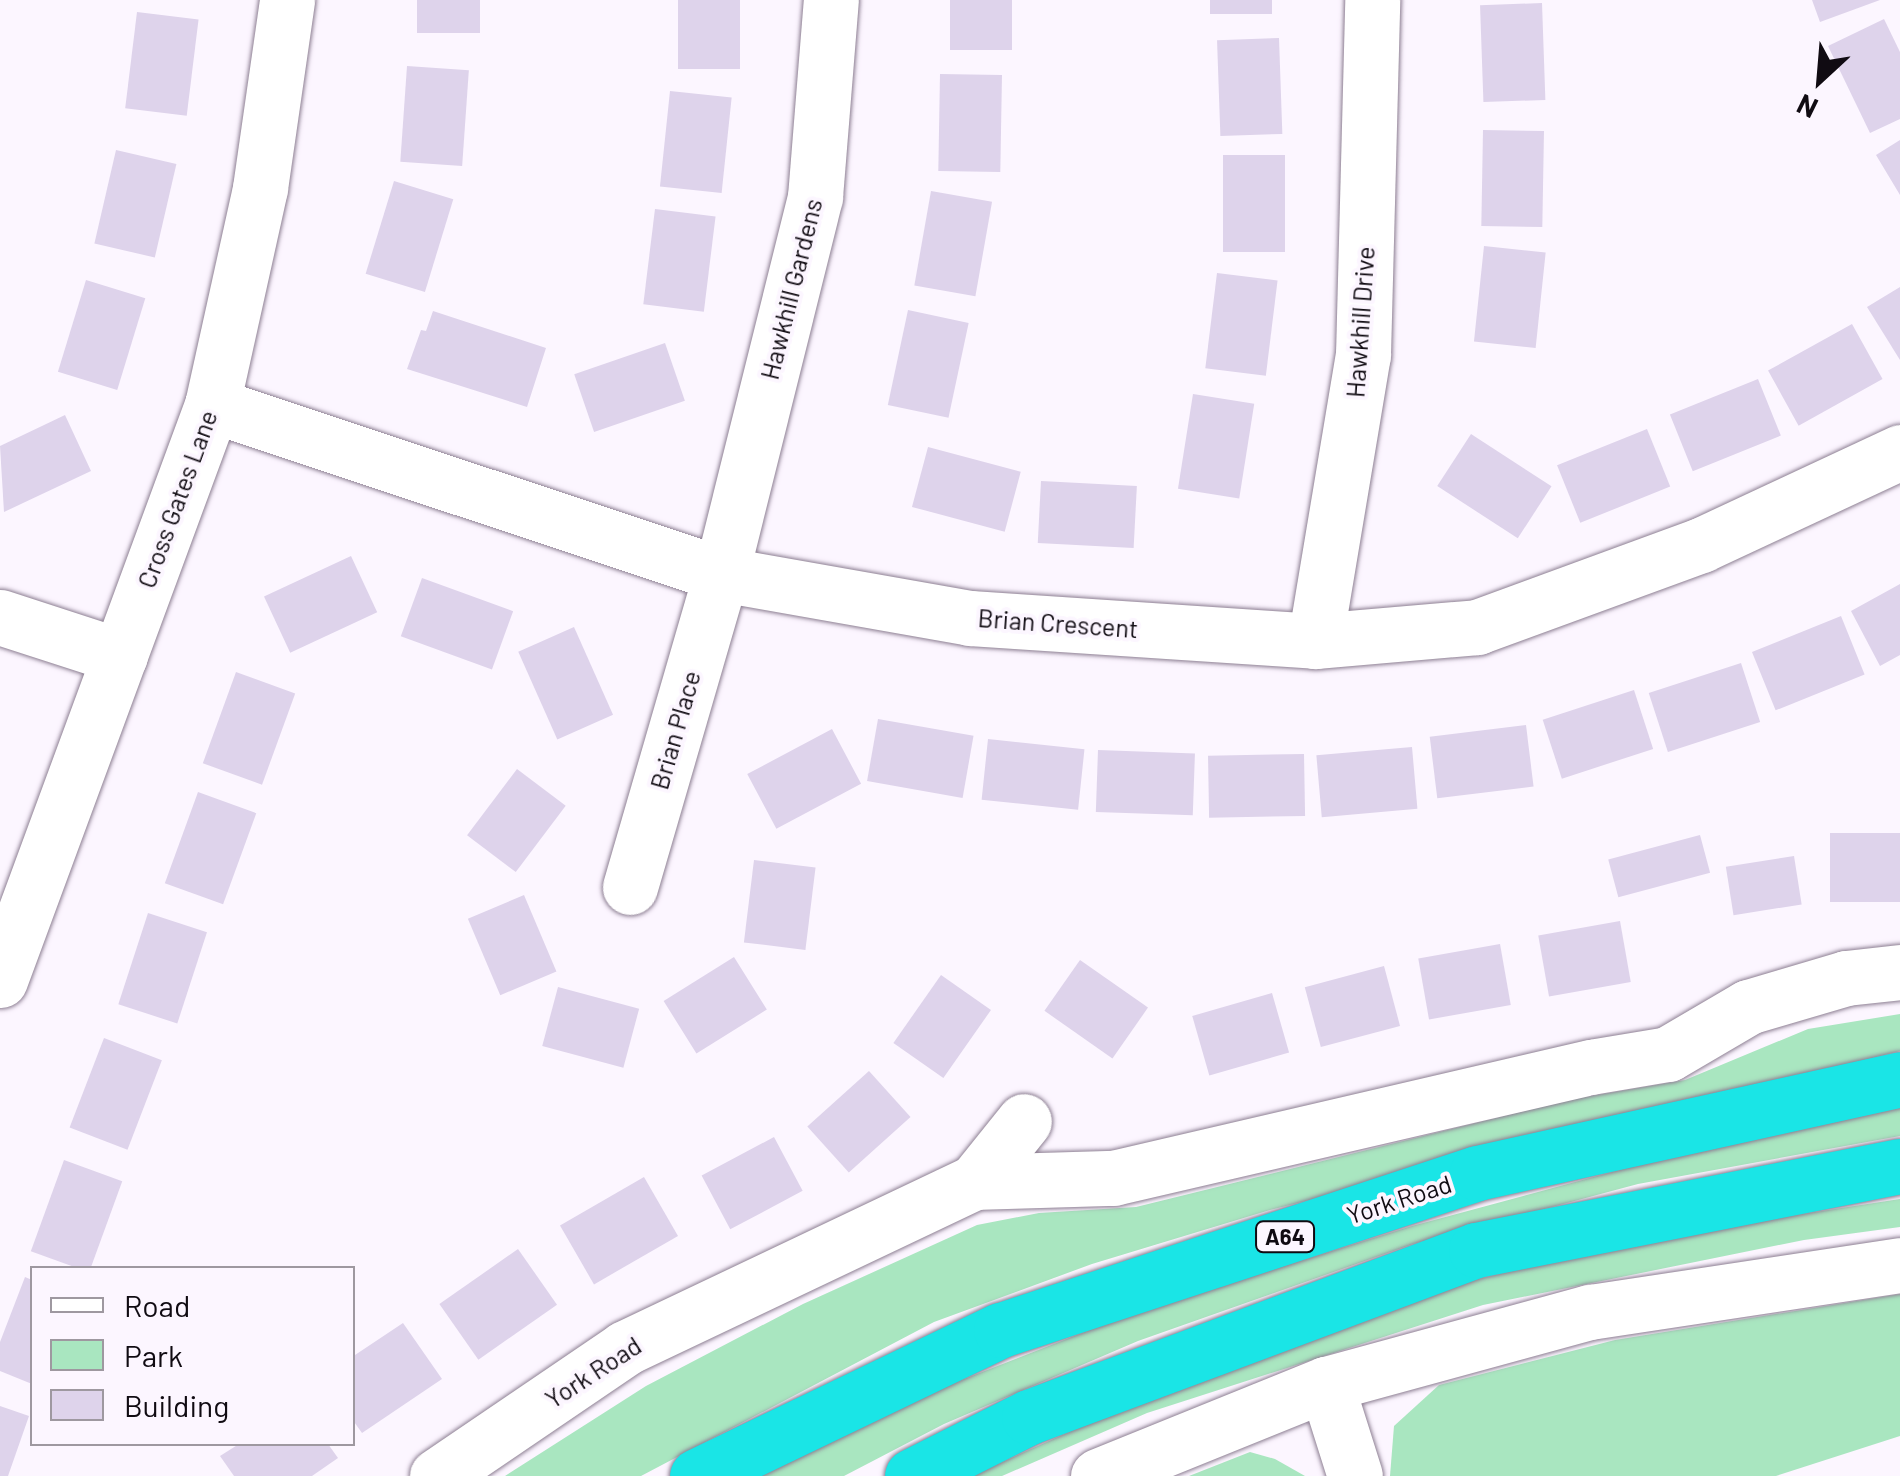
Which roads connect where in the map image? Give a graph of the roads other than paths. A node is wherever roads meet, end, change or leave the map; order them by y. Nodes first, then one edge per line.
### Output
1 (287, 0) edge
2 (831, 0) edge
3 (1372, 0) edge
4 (212, 405) junction
5 (1900, 452) edge
6 (721, 574) junction
7 (0, 617) edge
8 (1315, 641) junction
9 (120, 656) junction
10 (630, 887) dead end
11 (1900, 972) edge
12 (0, 980) edge
13 (1900, 1078) edge
14 (1024, 1120) dead end
15 (1900, 1166) edge
16 (975, 1182) junction
17 (1900, 1265) edge
18 (1326, 1384) junction
19 (436, 1476) edge
20 (697, 1476) edge
21 (912, 1476) edge
22 (1098, 1476) edge
23 (1355, 1476) edge

1 - 4 street, Cross Gates Lane
2 - 6 street, Hawkhill Gardens
3 - 8 street, Hawkhill Drive
4 - 6 street, Brian Crescent
4 - 9 street, Cross Gates Lane
5 - 8 street, Brian Crescent
6 - 8 street, Brian Crescent
6 - 10 street, Brian Place
7 - 9 street
9 - 12 street, Cross Gates Lane
11 - 16 street, York Road
13 - 20 highway, York Road / A64
14 - 16 street, York Road
15 - 21 highway
16 - 19 street, York Road
17 - 18 street
18 - 22 street
18 - 23 street

